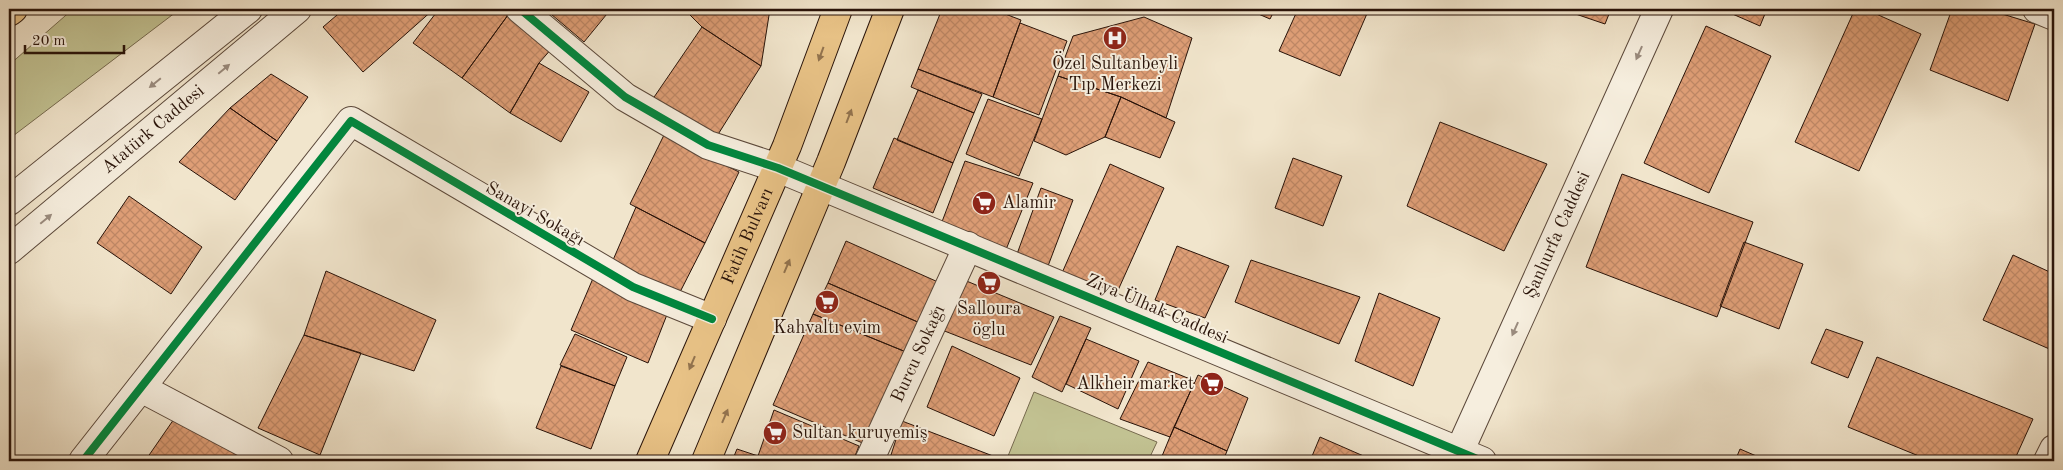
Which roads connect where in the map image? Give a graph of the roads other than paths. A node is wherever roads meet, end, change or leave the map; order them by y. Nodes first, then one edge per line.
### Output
1 (13, 9) edge
2 (248, 9) edge
3 (297, 9) edge
4 (520, 9) edge
5 (838, 9) edge
6 (890, 9) edge
7 (1659, 9) edge
8 (2037, 9) edge
9 (9, 12) edge
10 (2054, 16) edge
11 (778, 168) junction
12 (821, 185) junction
13 (9, 201) edge
14 (968, 246) junction
15 (9, 250) edge
16 (712, 318) junction
17 (141, 388) junction
18 (2054, 449) edge
19 (1465, 458) edge
20 (83, 461) edge
21 (279, 461) edge
22 (650, 461) edge
23 (706, 461) edge
24 (869, 461) edge
25 (2048, 461) edge

1 - 9 main road
2 -> 13 street, Atatürk Caddesi
15 -> 3 street, Atatürk Caddesi
4 - 11 street, Ziya Ülhak Caddesi
5 -> 11 main road, Fatih Bulvarı
12 -> 6 main road
7 -> 19 street, Şanlıurfa Caddesi
8 - 10 street
11 - 12 street, Ziya Ülhak Caddesi
11 - 16 main road, Fatih Bulvarı
12 - 14 street, Ziya Ülhak Caddesi
23 -> 12 main road
14 - 19 street, Ziya Ülhak Caddesi
14 - 24 street, Burcu Sokağı
16 - 17 street, Sanayi Sokağı
16 -> 22 main road, Fatih Bulvarı
17 - 20 street
17 - 21 street
18 - 25 street

